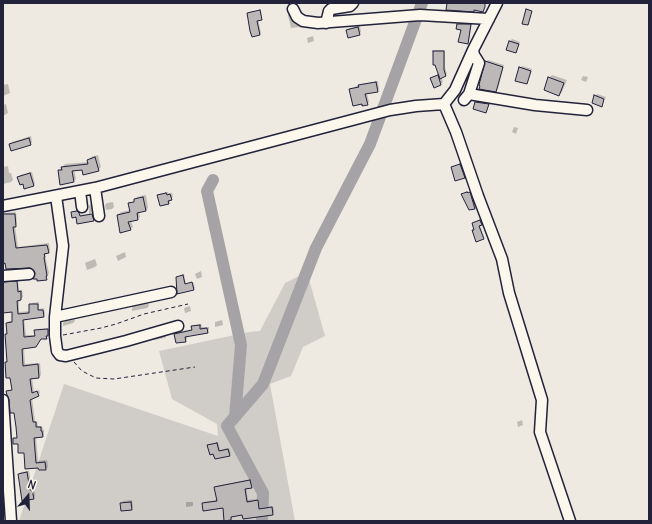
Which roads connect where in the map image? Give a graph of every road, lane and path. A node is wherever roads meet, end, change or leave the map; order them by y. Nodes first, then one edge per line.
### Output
1 (353, 3) edge
2 (497, 3) edge
3 (293, 9) dead end
4 (489, 18) junction
5 (326, 23) junction
6 (473, 50) junction
7 (444, 104) junction
8 (586, 110) dead end
9 (95, 188) junction
10 (80, 191) junction
11 (56, 196) junction
12 (3, 206) edge
13 (82, 207) dead end
14 (99, 216) dead end
15 (29, 274) dead end
16 (3, 276) edge
17 (171, 292) dead end
18 (188, 304) dead end
19 (56, 317) junction
20 (178, 326) dead end
21 (55, 336) junction
22 (66, 356) junction
23 (195, 367) dead end
24 (3, 400) edge
25 (11, 521) edge
26 (570, 521) edge

1 - 5 street
2 - 4 street
3 - 5 street
4 - 5 street
4 - 6 street
6 - 7 street
6 - 8 street
7 - 9 street
7 - 26 street
9 - 10 street
9 - 14 street
10 - 11 street
10 - 13 street
11 - 12 street
11 - 19 street
15 - 16 street
17 - 19 street
18 - 21 path
19 - 21 street
20 - 22 street
21 - 22 street
22 - 23 path
24 - 25 street

